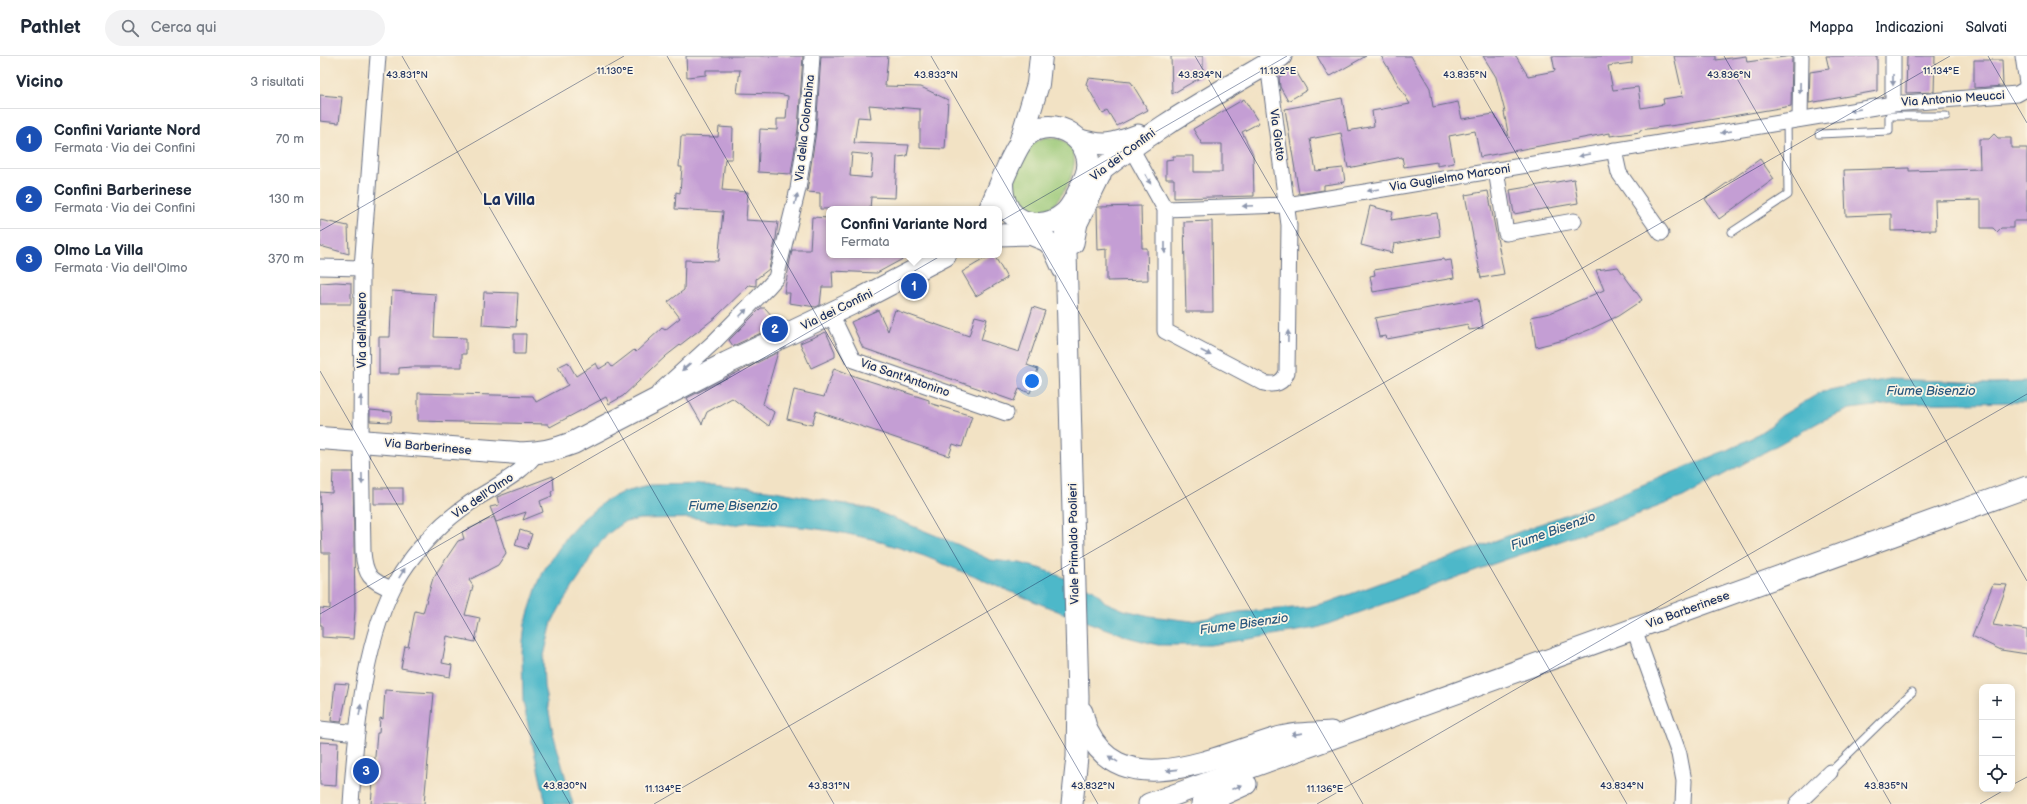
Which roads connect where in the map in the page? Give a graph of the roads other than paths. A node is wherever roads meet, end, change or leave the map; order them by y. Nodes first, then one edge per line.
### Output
1 (378, 56) edge
2 (812, 56) edge
3 (1041, 56) edge
4 (1801, 56) edge
5 (1893, 56) edge
6 (2023, 56) edge
7 (1271, 59) edge
8 (1038, 84) junction
9 (1893, 104) junction
10 (1946, 116) dead end
11 (1793, 120) junction
12 (1166, 123) junction
13 (1069, 134) junction
14 (1819, 134) dead end
15 (1020, 143) junction
16 (1131, 148) junction
17 (1614, 150) junction
18 (1106, 166) junction
19 (1496, 170) junction
20 (1002, 181) junction
21 (1080, 188) junction
22 (1287, 205) junction
23 (991, 206) edge
24 (1165, 209) junction
25 (1065, 215) junction
26 (1574, 221) dead end
27 (1026, 222) junction
28 (1002, 226) edge
29 (1732, 232) dead end
30 (1661, 233) dead end
31 (1002, 235) edge
32 (1048, 241) junction
33 (939, 258) edge
34 (320, 267) edge
35 (362, 268) junction
36 (1068, 283) junction
37 (830, 314) junction
38 (716, 341) junction
39 (727, 363) junction
40 (645, 406) junction
41 (1006, 413) dead end
42 (320, 438) edge
43 (361, 440) junction
44 (536, 454) junction
45 (2027, 487) edge
46 (392, 589) junction
47 (1634, 629) junction
48 (1077, 689) junction
49 (1912, 692) dead end
50 (320, 730) edge
51 (1350, 732) junction
52 (357, 733) junction
53 (1830, 772) joint
54 (351, 804) edge
55 (1072, 804) edge
56 (1149, 804) edge
57 (1202, 804) edge
58 (1683, 804) edge
59 (1797, 804) edge

1 - 35 street, Via dell'Albero
38 -> 2 street, Via della Colombina
3 - 8 main road
4 -> 11 street
5 -> 9 street
6 - 9 street, Via Antonio Meucci
7 - 12 main road, Via dei Confini
7 - 22 street, Via Giotto
8 - 13 main road
8 - 15 main road
9 -> 11 street, Via Guglielmo Marconi
10 - 14 lane
11 -> 17 street, Via Guglielmo Marconi
11 - 29 lane
12 - 13 main road, Via dei Confini
12 - 16 main road, Via dei Confini
13 - 15 main road, Via dei Confini
13 - 21 main road, Via dei Confini
15 - 20 main road, Via dei Confini
16 - 18 main road, Via dei Confini
16 -> 24 street
17 -> 19 street, Via Guglielmo Marconi
17 - 30 street
18 - 21 main road, Via dei Confini
18 - 36 main road
19 -> 22 street, Via Guglielmo Marconi
19 - 26 street
20 - 23 main road, Via dei Confini
20 - 27 main road
21 - 25 main road, Via dei Confini
22 -> 24 street, Via Guglielmo Marconi
24 -> 22 street, Via Giotto
25 - 27 main road
25 - 36 main road, Viale Primaldo Paolieri
27 - 28 main road
27 - 32 main road, Viale Primaldo Paolieri
31 - 32 main road
32 - 36 main road, Viale Primaldo Paolieri
33 - 37 main road, Via dei Confini
34 - 35 street
43 -> 35 street, Via dell'Albero
36 - 48 main road, Viale Primaldo Paolieri
37 - 39 main road, Via dei Confini
37 - 41 street, Via Sant'Antonino
38 - 39 street
38 -> 40 street, Via della Colombina
39 - 40 main road
40 - 44 main road
42 - 43 main road, Via Barberinese
43 - 44 main road, Via Barberinese
43 -> 46 street, Via dell'Albero
46 -> 44 street, Via dell'Olmo
45 - 47 main road, Via Barberinese
52 -> 46 street, Via dell'Olmo
47 - 51 main road, Via Barberinese
47 - 58 street
51 -> 48 main road
48 - 55 main road, Viale Primaldo Paolieri
49 - 53 lane
50 - 52 street
51 - 56 main road
57 -> 51 main road
52 - 54 street, Via dell'Olmo
53 - 59 street

